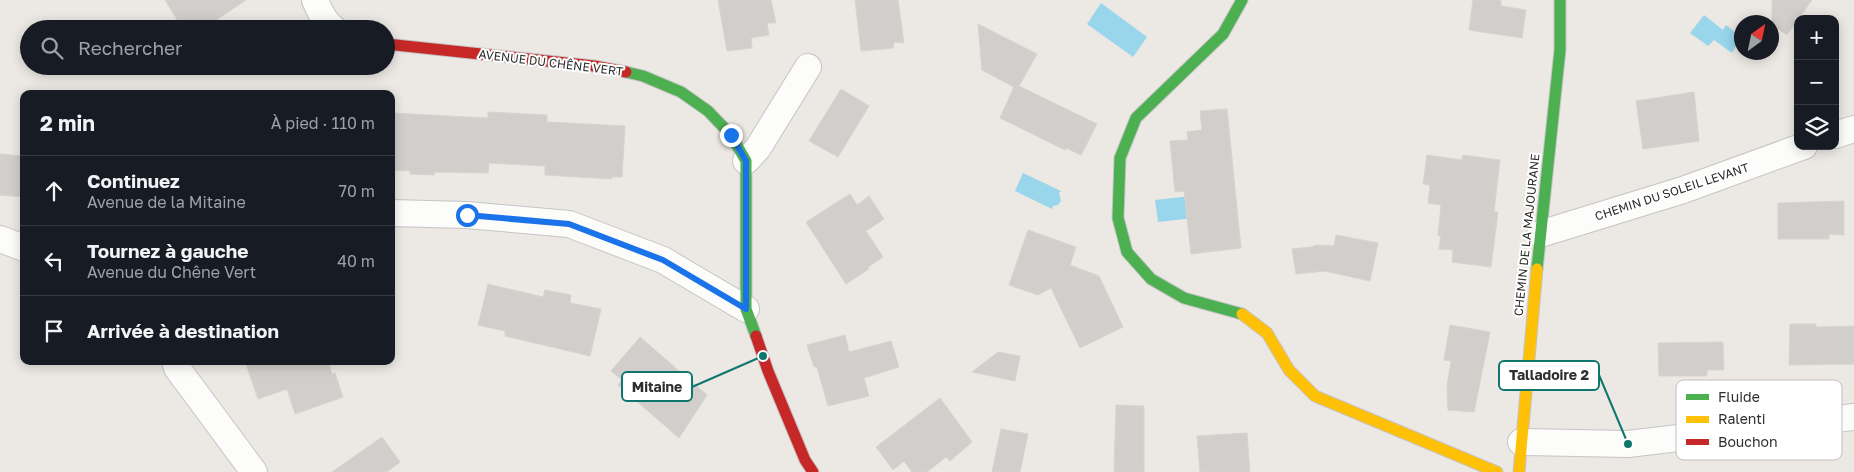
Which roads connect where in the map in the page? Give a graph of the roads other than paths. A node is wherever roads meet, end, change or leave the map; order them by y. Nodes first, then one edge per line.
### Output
1 (315, 0) edge
2 (1242, 0) edge
3 (1560, 0) edge
4 (326, 20) edge
5 (395, 45) edge
6 (808, 67) dead end
7 (1854, 129) edge
8 (1839, 134) edge
9 (1794, 150) edge
10 (746, 161) junction
11 (395, 213) edge
12 (1540, 234) junction
13 (0, 238) edge
14 (20, 246) edge
15 (746, 309) junction
16 (176, 365) edge
17 (1676, 438) edge
18 (1521, 442) junction
19 (254, 472) edge
20 (813, 472) edge
21 (1497, 472) edge
22 (1519, 472) edge

1 - 4 street
2 - 21 street
3 - 12 street, CHEMIN DE LA MAJOURANE
5 - 10 street, AVENUE DU CHÊNE VERT
6 - 10 street
7 - 8 street
9 - 12 street, CHEMIN DU SOLEIL LEVANT
10 - 15 street, AVENUE DU CHÊNE VERT
11 - 15 street
12 - 18 street, CHEMIN DE LA MAJOURANE
13 - 14 street
15 - 20 street, AVENUE DU CHÊNE VERT
16 - 19 street
17 - 18 street
18 - 22 street, CHEMIN DE LA MAJOURANE

